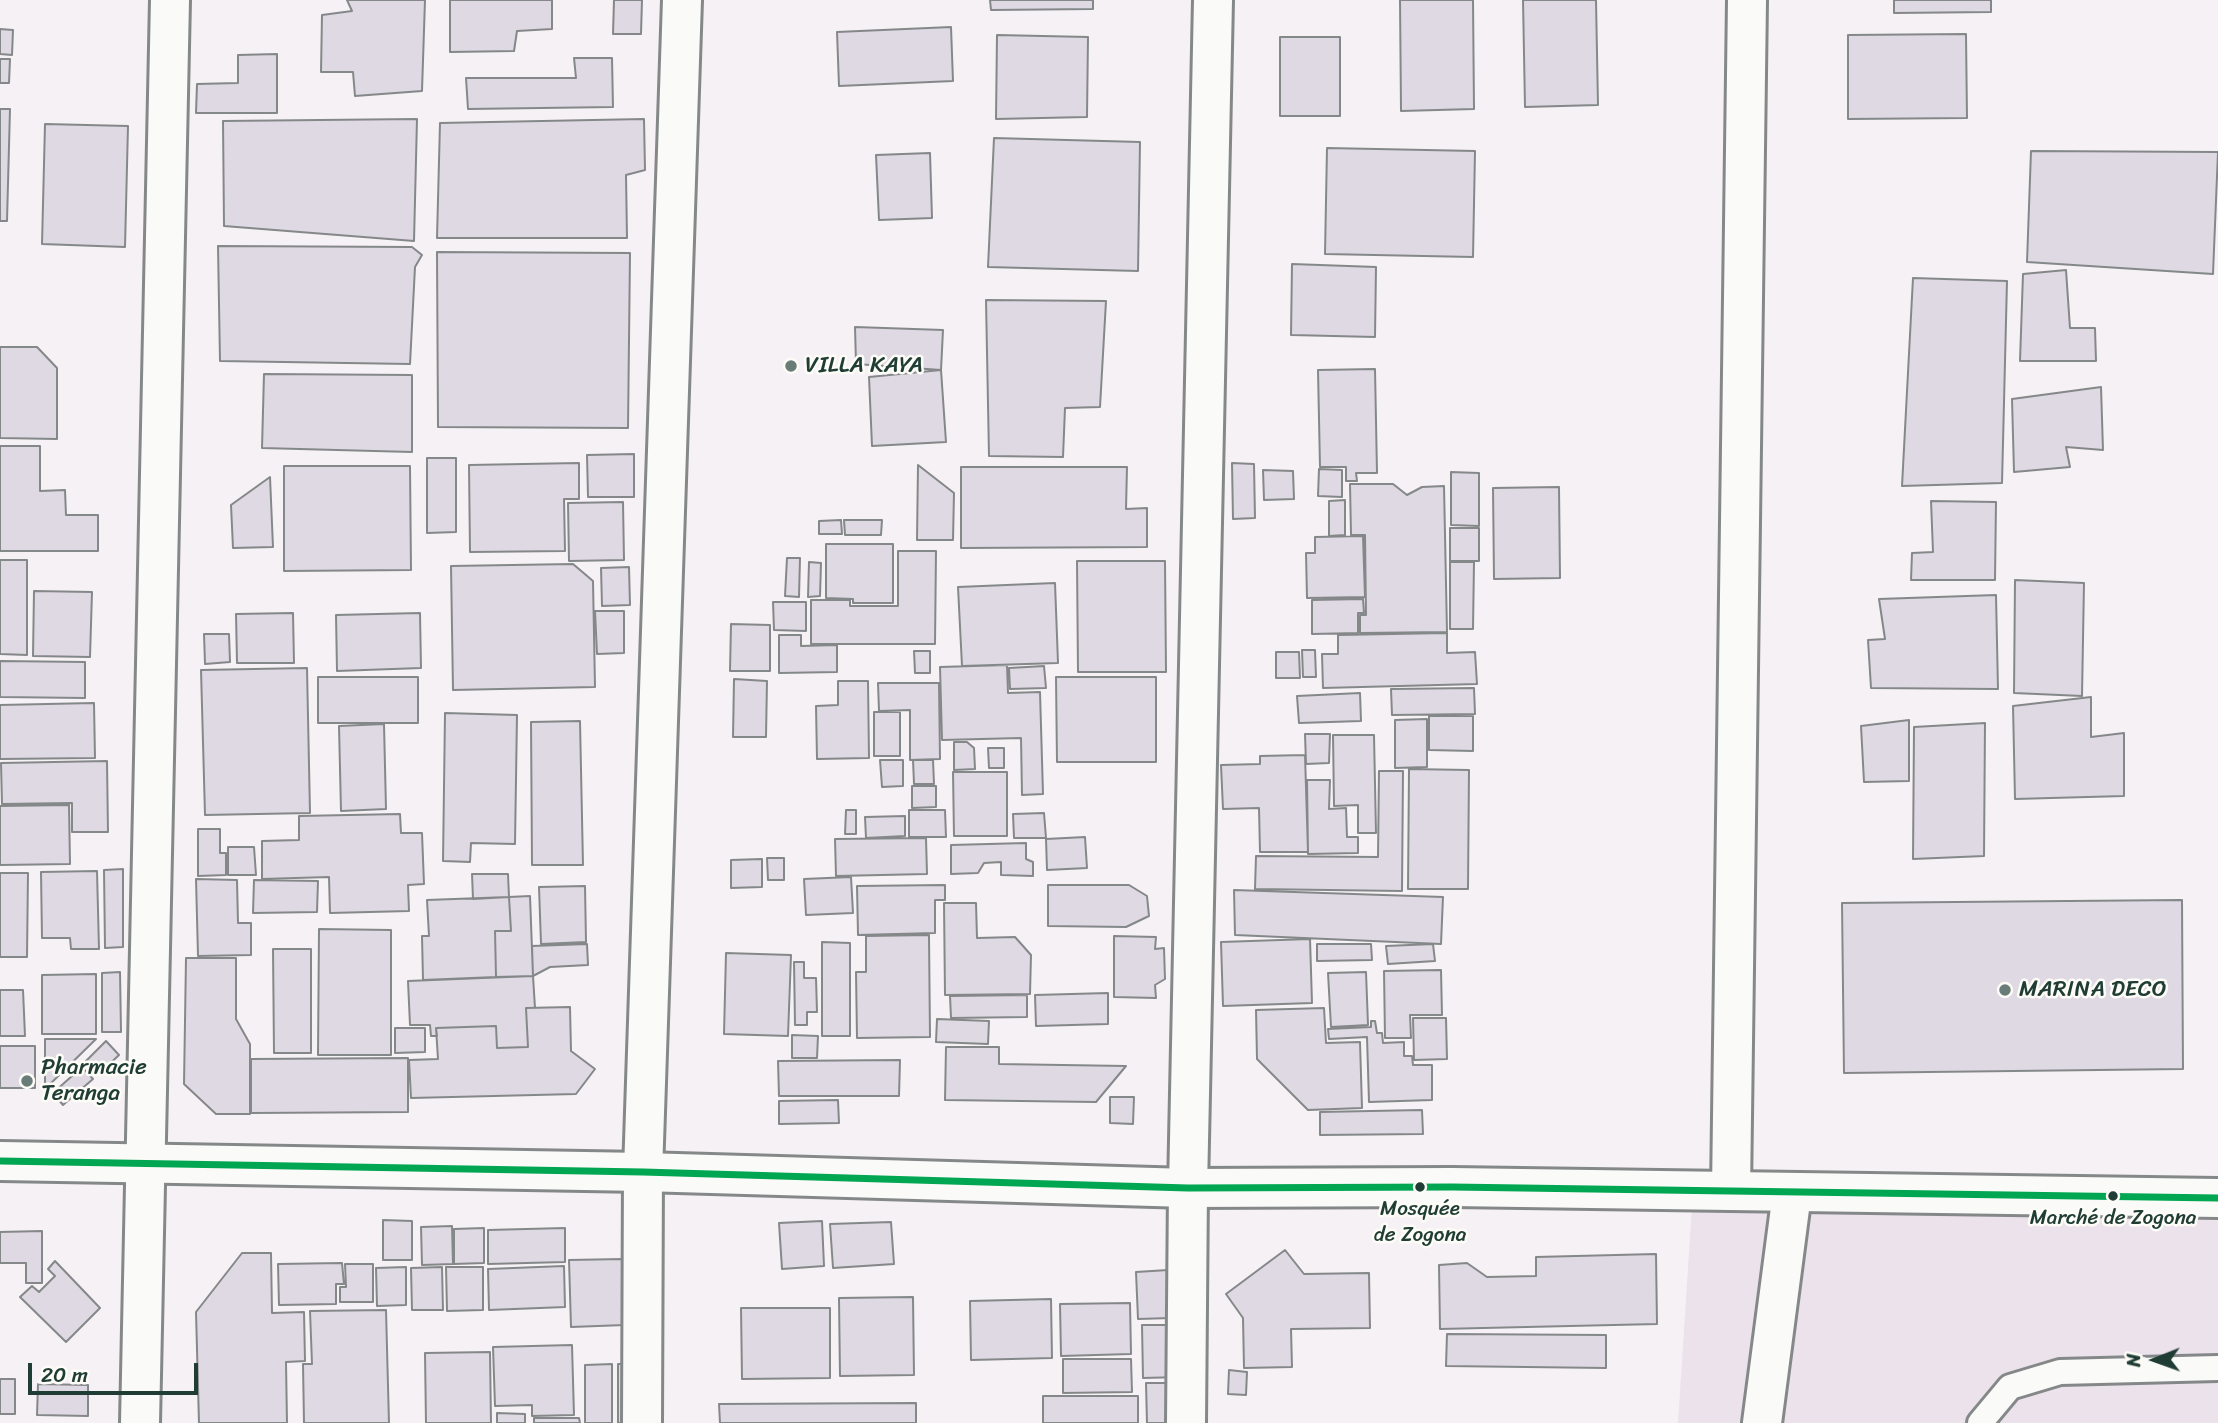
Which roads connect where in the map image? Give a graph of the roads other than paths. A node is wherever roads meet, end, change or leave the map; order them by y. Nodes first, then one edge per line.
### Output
1 (170, 0) edge
2 (682, 0) edge
3 (1213, 0) edge
4 (1747, 0) edge
5 (0, 1161) edge
6 (147, 1162) junction
7 (643, 1172) junction
8 (1188, 1188) junction
9 (1731, 1191) junction
10 (1792, 1193) junction
11 (2218, 1198) edge
12 (2218, 1368) edge
13 (141, 1423) edge
14 (642, 1423) edge
15 (1186, 1423) edge
16 (1762, 1423) edge
17 (1980, 1423) edge

1 - 6 street
2 - 7 street
3 - 8 street
4 - 9 street
5 - 6 street
6 - 7 street
6 - 13 street
7 - 8 street
7 - 14 street
8 - 9 street
8 - 15 street
9 - 10 street
10 - 11 street
10 - 16 street
12 - 17 lane

